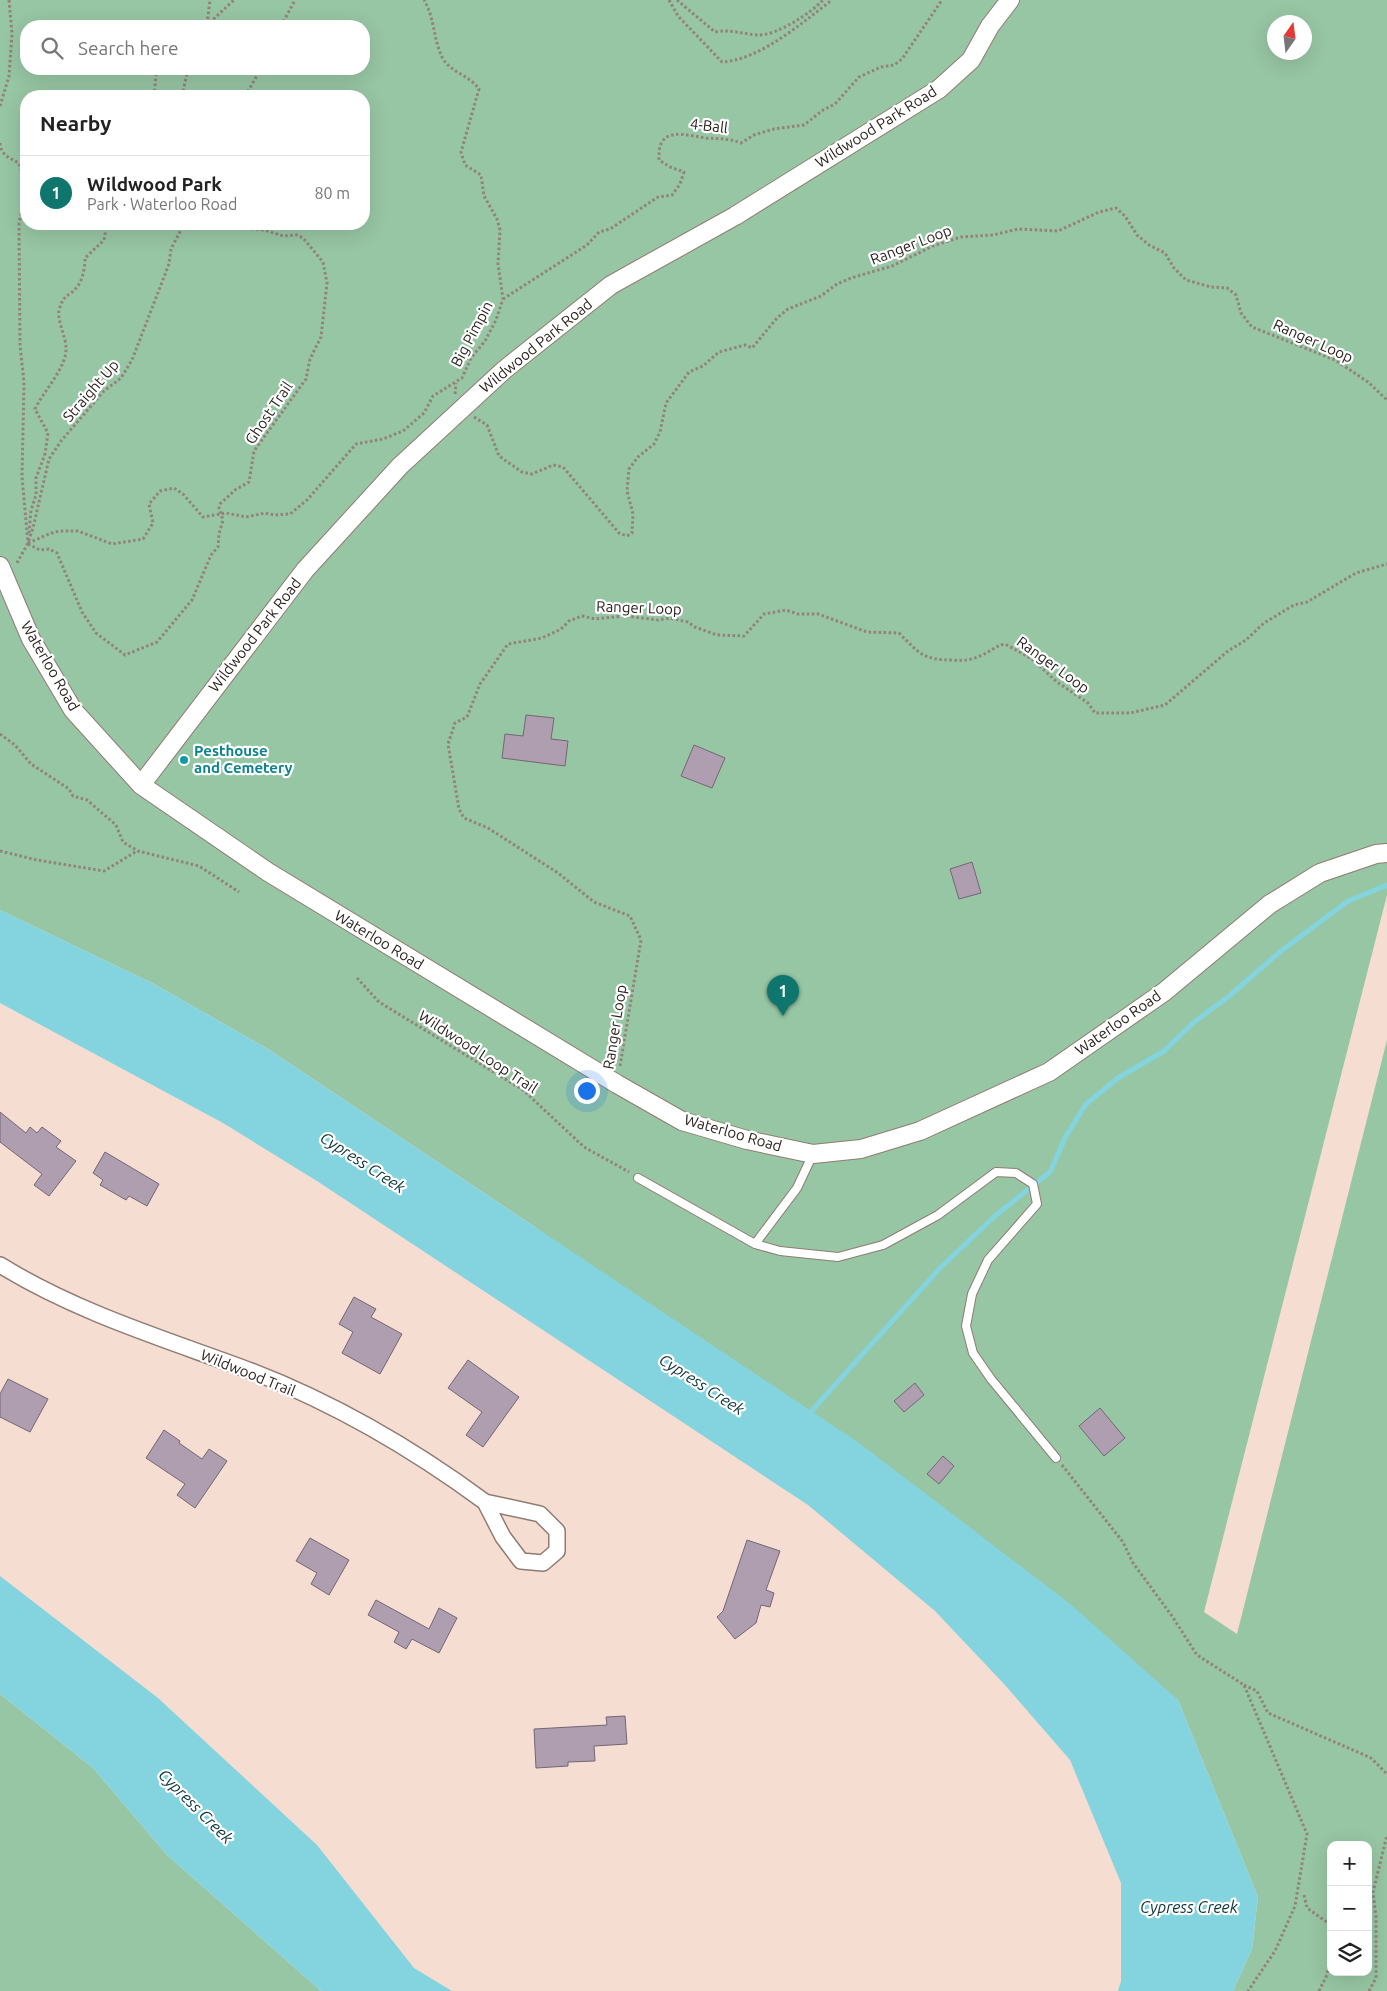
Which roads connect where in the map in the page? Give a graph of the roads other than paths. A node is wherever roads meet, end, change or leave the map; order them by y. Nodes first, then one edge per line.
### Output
1 (1010, 0) edge
2 (0, 566) edge
3 (141, 785) junction
4 (1387, 853) edge
5 (812, 1154) junction
6 (638, 1178) road end
7 (754, 1244) junction
8 (0, 1265) edge
9 (1056, 1458) road end
10 (485, 1502) junction

1 - 3 street, Wildwood Park Road
2 - 3 street, Waterloo Road
3 - 5 street, Waterloo Road
4 - 5 street, Waterloo Road
5 - 7 lane
6 - 7 lane
7 - 9 lane
8 - 10 street, Wildwood Trail
10 - 10 street

